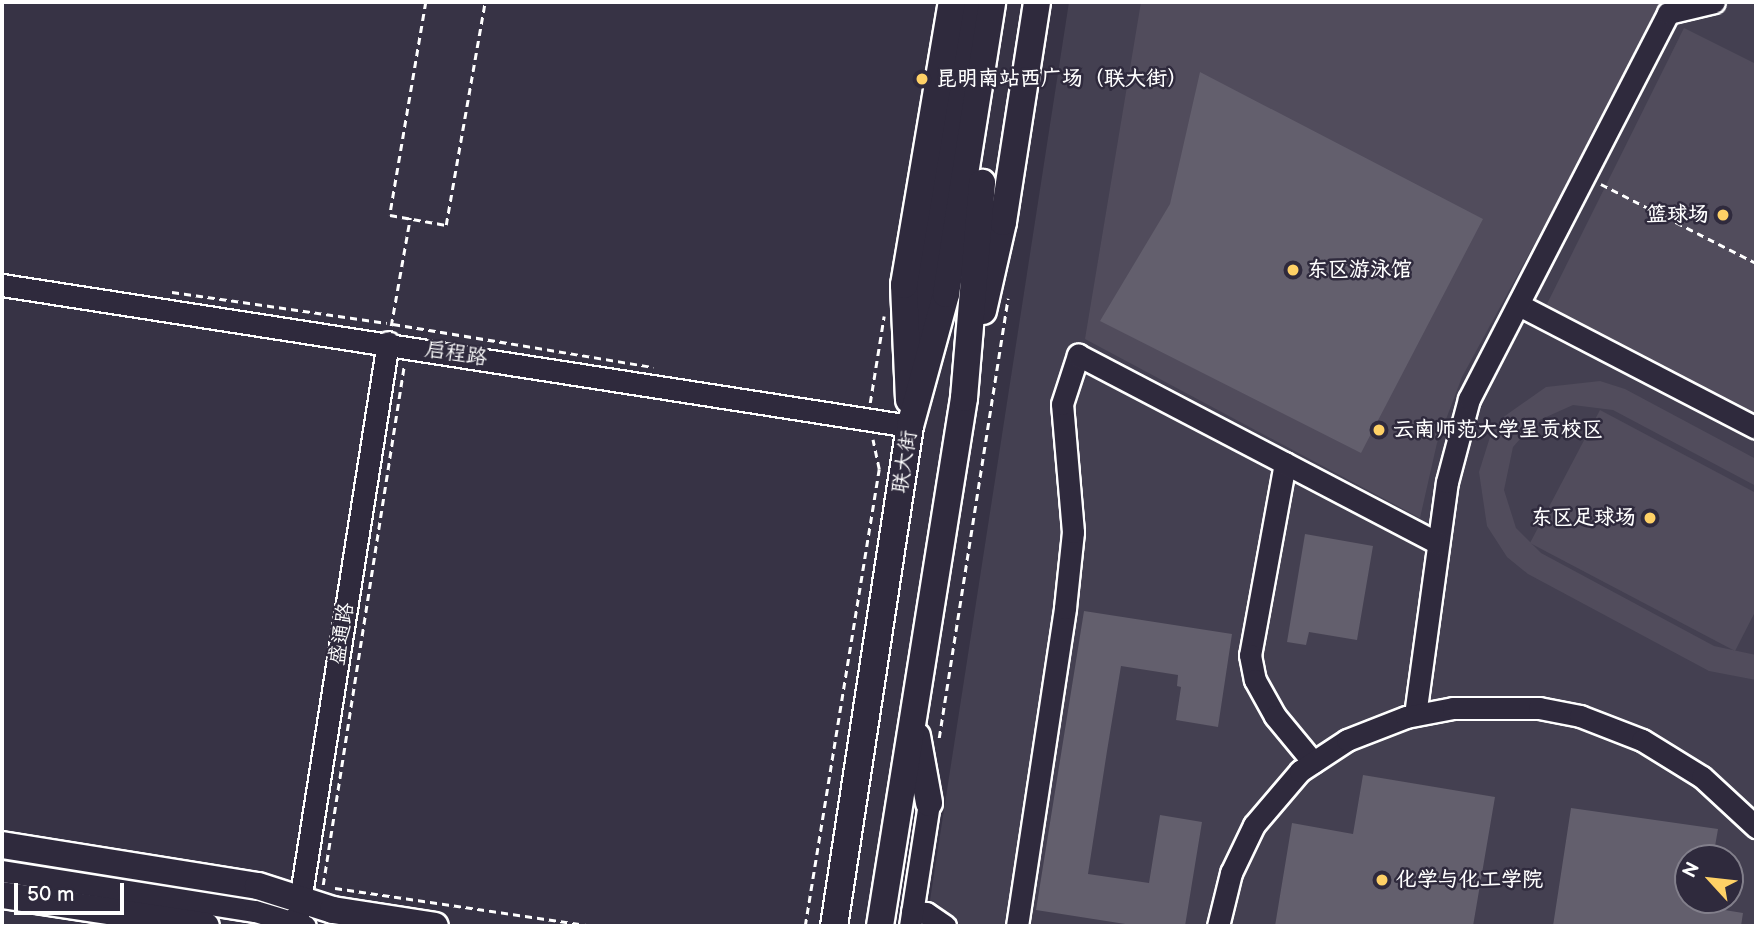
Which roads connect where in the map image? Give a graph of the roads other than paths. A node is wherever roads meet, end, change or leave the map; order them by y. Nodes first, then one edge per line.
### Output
1 (952, 2) edge
2 (971, 2) edge
3 (992, 2) edge
4 (1011, 2) edge
5 (1037, 2) edge
6 (1714, 2) edge
7 (2, 285) edge
8 (1519, 305) junction
9 (399, 335) junction
10 (964, 398) junction
11 (910, 426) junction
12 (1756, 428) edge
13 (1285, 463) junction
14 (1438, 543) junction
15 (1415, 715) junction
16 (913, 717) junction
17 (1313, 762) junction
18 (929, 803) joint
19 (1756, 827) edge
20 (2, 845) edge
21 (2, 871) edge
22 (2, 895) edge
23 (307, 915) edge
24 (911, 919) edge
25 (206, 926) edge
26 (435, 926) edge
27 (834, 926) edge
28 (880, 926) edge
29 (945, 926) edge
30 (1017, 926) edge
31 (1218, 926) edge

1 - 11 main road
2 - 11 main road
3 - 11 main road, 联大街
4 - 10 main road
5 - 10 main road
6 - 8 street
7 - 9 street, 启程路
8 - 12 street
8 - 14 street
9 - 11 street, 启程路
9 - 23 street, 盛通路
10 - 16 main road
11 - 27 main road, 联大街
13 - 14 street
13 - 17 street
13 - 30 street
14 - 15 street
15 - 17 street
15 - 19 street
16 - 18 main road
16 - 28 main road
17 - 31 street
18 - 24 street
20 - 23 main road
21 - 23 street
22 - 25 main road
23 - 26 main road
24 - 29 street

